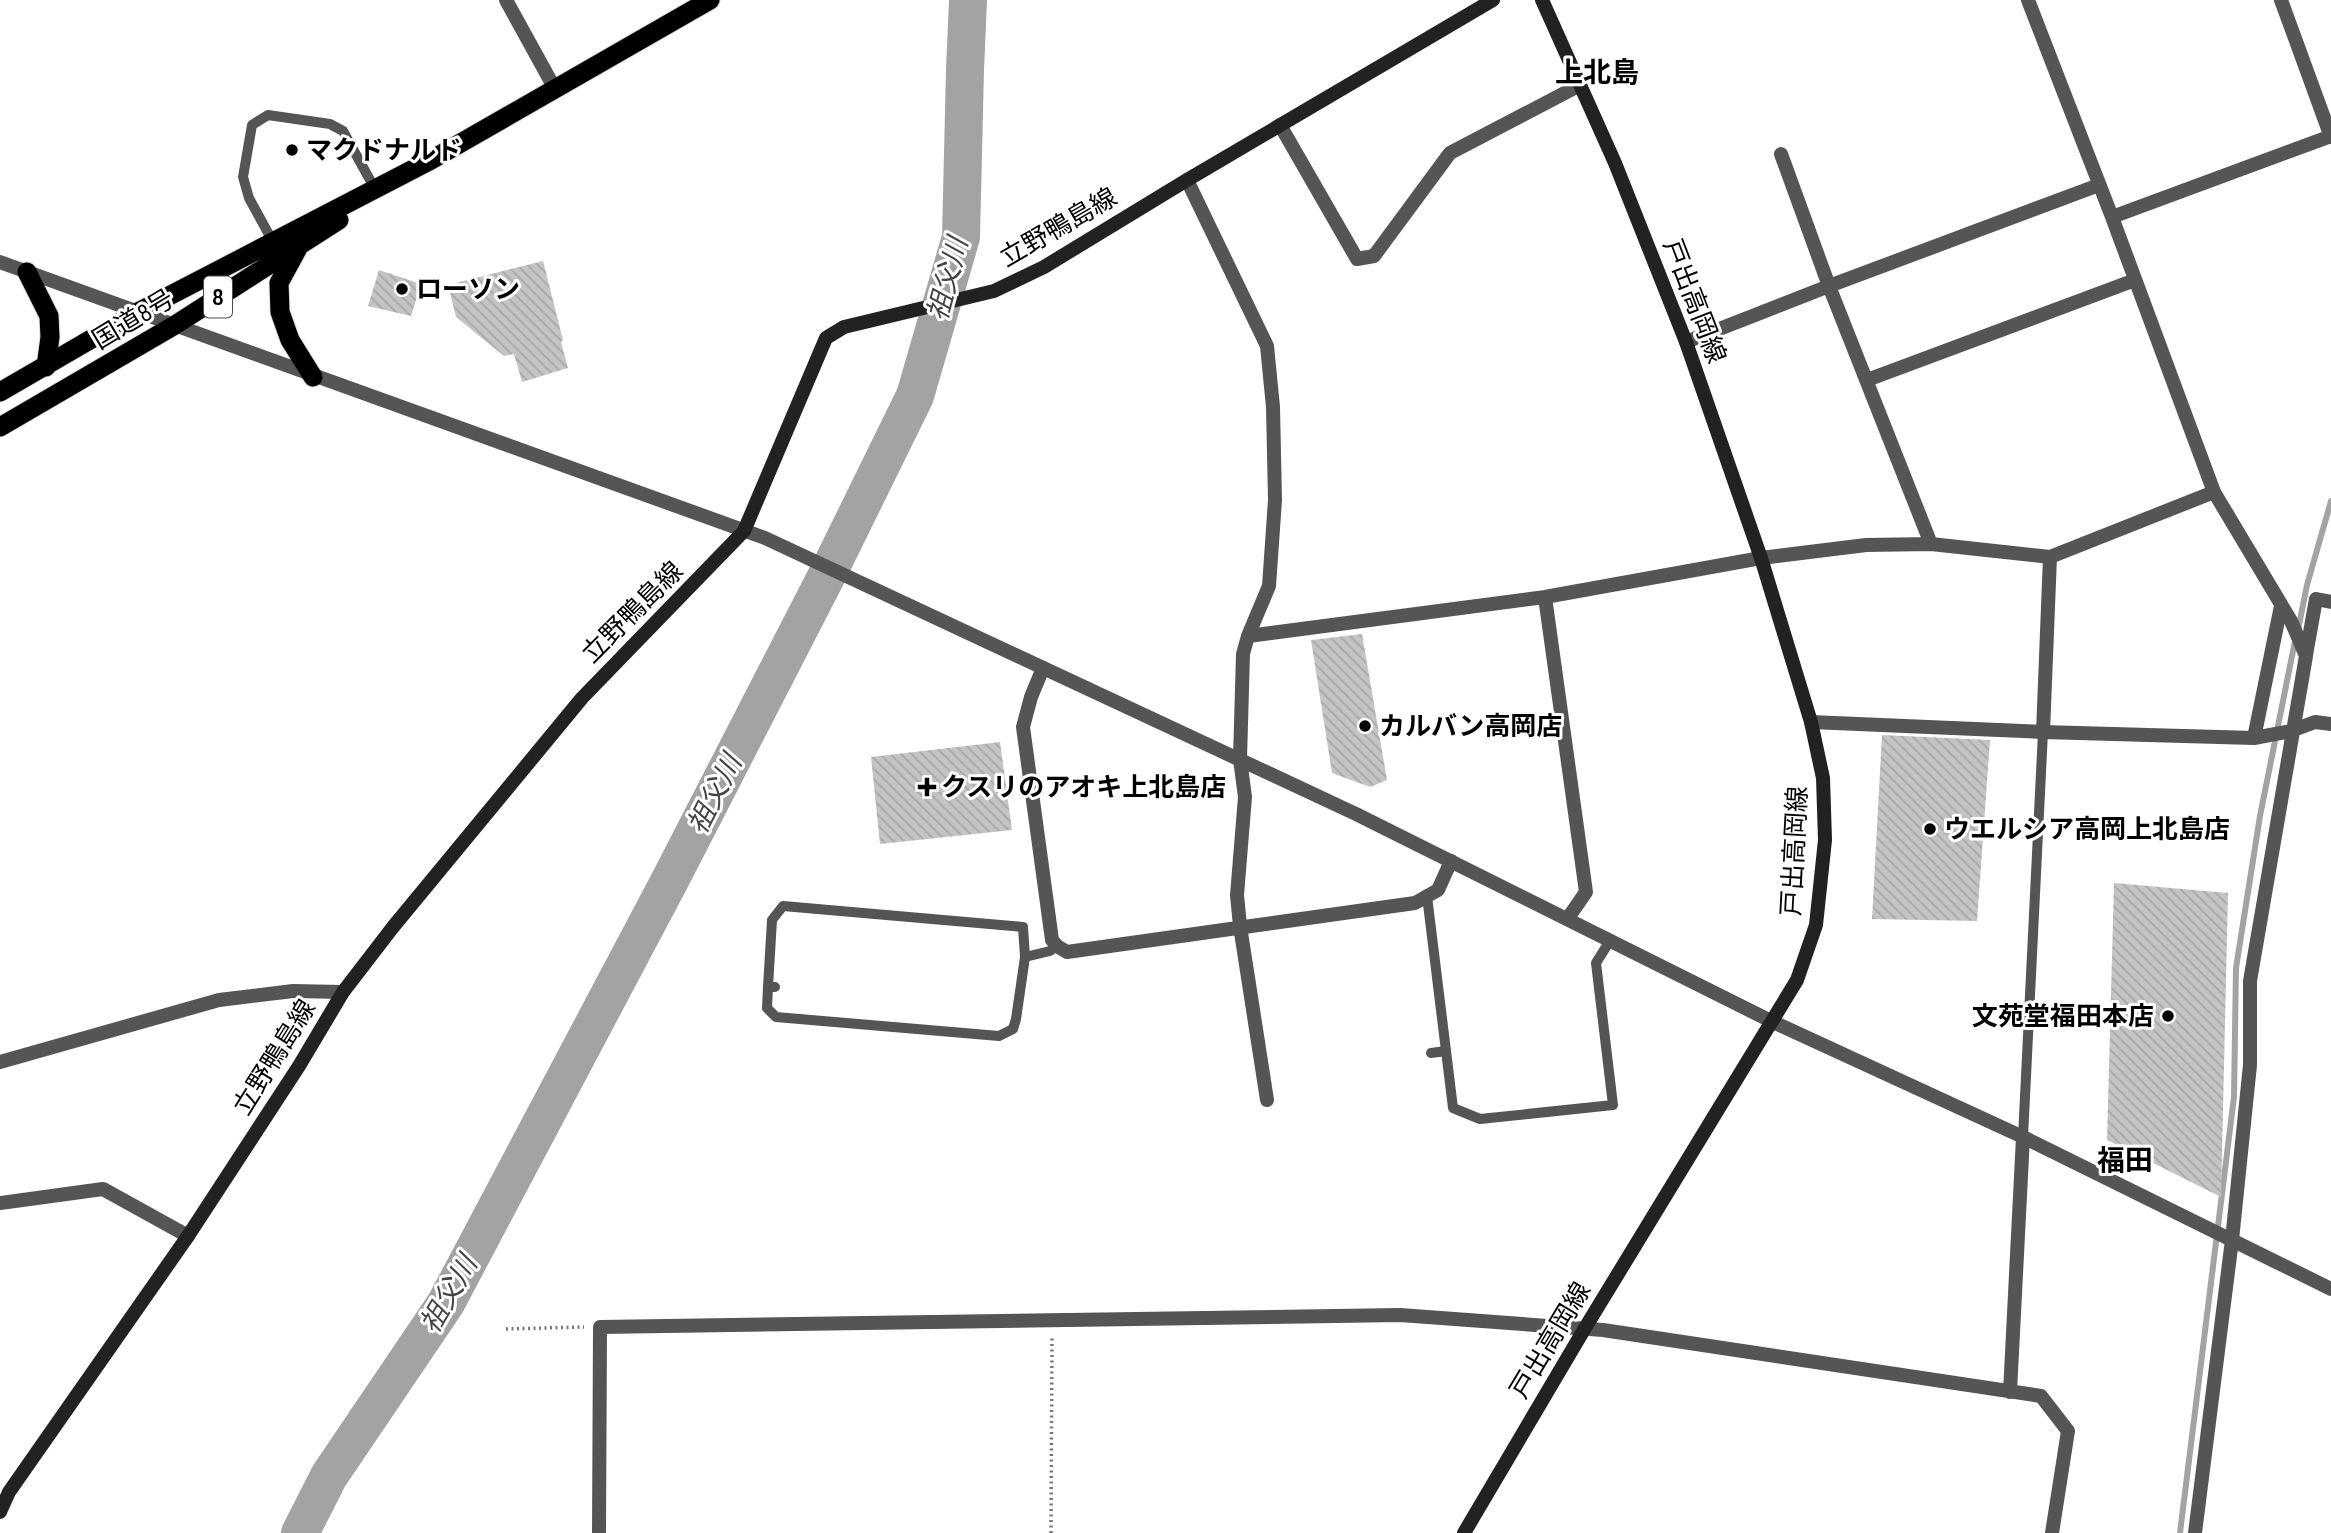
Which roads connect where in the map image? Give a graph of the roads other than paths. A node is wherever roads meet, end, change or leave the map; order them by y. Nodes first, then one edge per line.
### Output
1 (506, 0) edge
2 (710, 0) edge
3 (1493, 0) edge
4 (1542, 0) edge
5 (2028, 0) edge
6 (2281, 0) edge
7 (1580, 85) junction
8 (555, 89) junction
9 (1280, 125) junction
10 (2331, 136) edge
11 (1781, 154) dead end
12 (431, 160) junction
13 (1187, 180) junction
14 (2099, 184) junction
15 (374, 189) junction
16 (2112, 217) junction
17 (273, 242) junction
18 (299, 247) junction
19 (0, 262) edge
20 (27, 272) junction
21 (2135, 280) junction
22 (1829, 286) junction
23 (138, 312) junction
24 (175, 325) junction
25 (1686, 342) junction
26 (46, 366) junction
27 (313, 376) junction
28 (1867, 380) junction
29 (0, 392) edge
30 (0, 427) edge
31 (2214, 492) junction
32 (744, 531) junction
33 (1931, 544) junction
34 (2050, 557) junction
35 (1761, 558) junction
36 (1545, 597) junction
37 (2331, 602) edge
38 (2281, 606) junction
39 (1248, 636) junction
40 (2303, 650) junction
41 (1043, 668) junction
42 (1811, 722) junction
43 (2331, 724) edge
44 (2043, 732) junction
45 (2287, 732) junction
46 (2259, 737) junction
47 (1240, 759) junction
48 (1451, 861) junction
49 (1427, 896) junction
50 (1568, 918) junction
51 (1240, 926) junction
52 (1611, 939) junction
53 (1057, 946) junction
54 (1025, 957) junction
55 (343, 992) junction
56 (1773, 1022) junction
57 (1446, 1051) junction
58 (1431, 1053) dead end
59 (0, 1062) edge
60 (1267, 1100) dead end
61 (2023, 1137) junction
62 (0, 1203) edge
63 (188, 1236) junction
64 (2232, 1240) junction
65 (2331, 1289) edge
66 (1585, 1328) junction
67 (2010, 1392) junction
68 (4, 1490) edge
69 (0, 1512) edge
70 (599, 1533) edge
71 (1464, 1533) edge
72 (2052, 1533) edge
73 (2195, 1533) edge

1 - 8 street
2 - 8 highway, 国道8号 / 8
3 - 9 main road, 立野鴨島線
4 - 7 main road, 戸出高岡線
5 - 14 street
6 - 10 street
7 - 9 street
7 - 25 main road, 戸出高岡線
8 - 12 highway, 国道8号 / 8
9 - 13 main road, 立野鴨島線
10 - 16 street
11 - 22 street
12 - 15 highway, 国道8号 / 8
12 - 18 highway, 国道8号 / 8
13 - 32 main road, 立野鴨島線
13 - 39 street
14 - 16 street
14 - 22 street
15 - 17 highway, 国道8号 / 8
15 - 17 lane
16 - 21 street
17 - 23 highway, 国道8号 / 8
18 - 24 highway, 国道8号 / 8
18 - 27 highway
19 - 20 street
20 - 23 street
20 - 26 highway
21 - 28 street
21 - 31 street
22 - 25 street
22 - 28 street
23 - 24 street
23 - 26 highway, 国道8号 / 8
24 - 27 street
24 - 30 highway, 国道8号 / 8
25 - 35 main road, 戸出高岡線
26 - 29 highway, 国道8号 / 8
27 - 32 street
28 - 33 street
31 - 34 street
31 - 38 street
32 - 41 street
32 - 55 main road, 立野鴨島線
33 - 34 street
33 - 35 street
34 - 44 street
35 - 36 street
35 - 42 main road, 戸出高岡線
36 - 39 street
36 - 50 street
37 - 40 street
38 - 40 street
38 - 46 street
39 - 47 street
40 - 45 street
41 - 47 street
41 - 53 street
42 - 44 street
42 - 56 main road, 戸出高岡線
43 - 45 street
44 - 46 street
44 - 61 lane
45 - 46 street
45 - 64 street
47 - 48 street
47 - 51 street
48 - 49 street
48 - 50 street
49 - 51 street
49 - 57 lane
50 - 52 street
51 - 53 street
51 - 60 street
52 - 56 street
52 - 57 lane
53 - 54 lane
54 - 54 lane
55 - 59 street
55 - 63 main road, 立野鴨島線
56 - 61 street
56 - 66 main road, 戸出高岡線
57 - 58 lane
61 - 64 street
61 - 67 street
62 - 63 street
63 - 68 main road, 立野鴨島線
64 - 65 street
64 - 73 street
66 - 67 street
66 - 70 street
66 - 71 main road, 戸出高岡線
67 - 72 street
68 - 69 main road, 立野鴨島線

